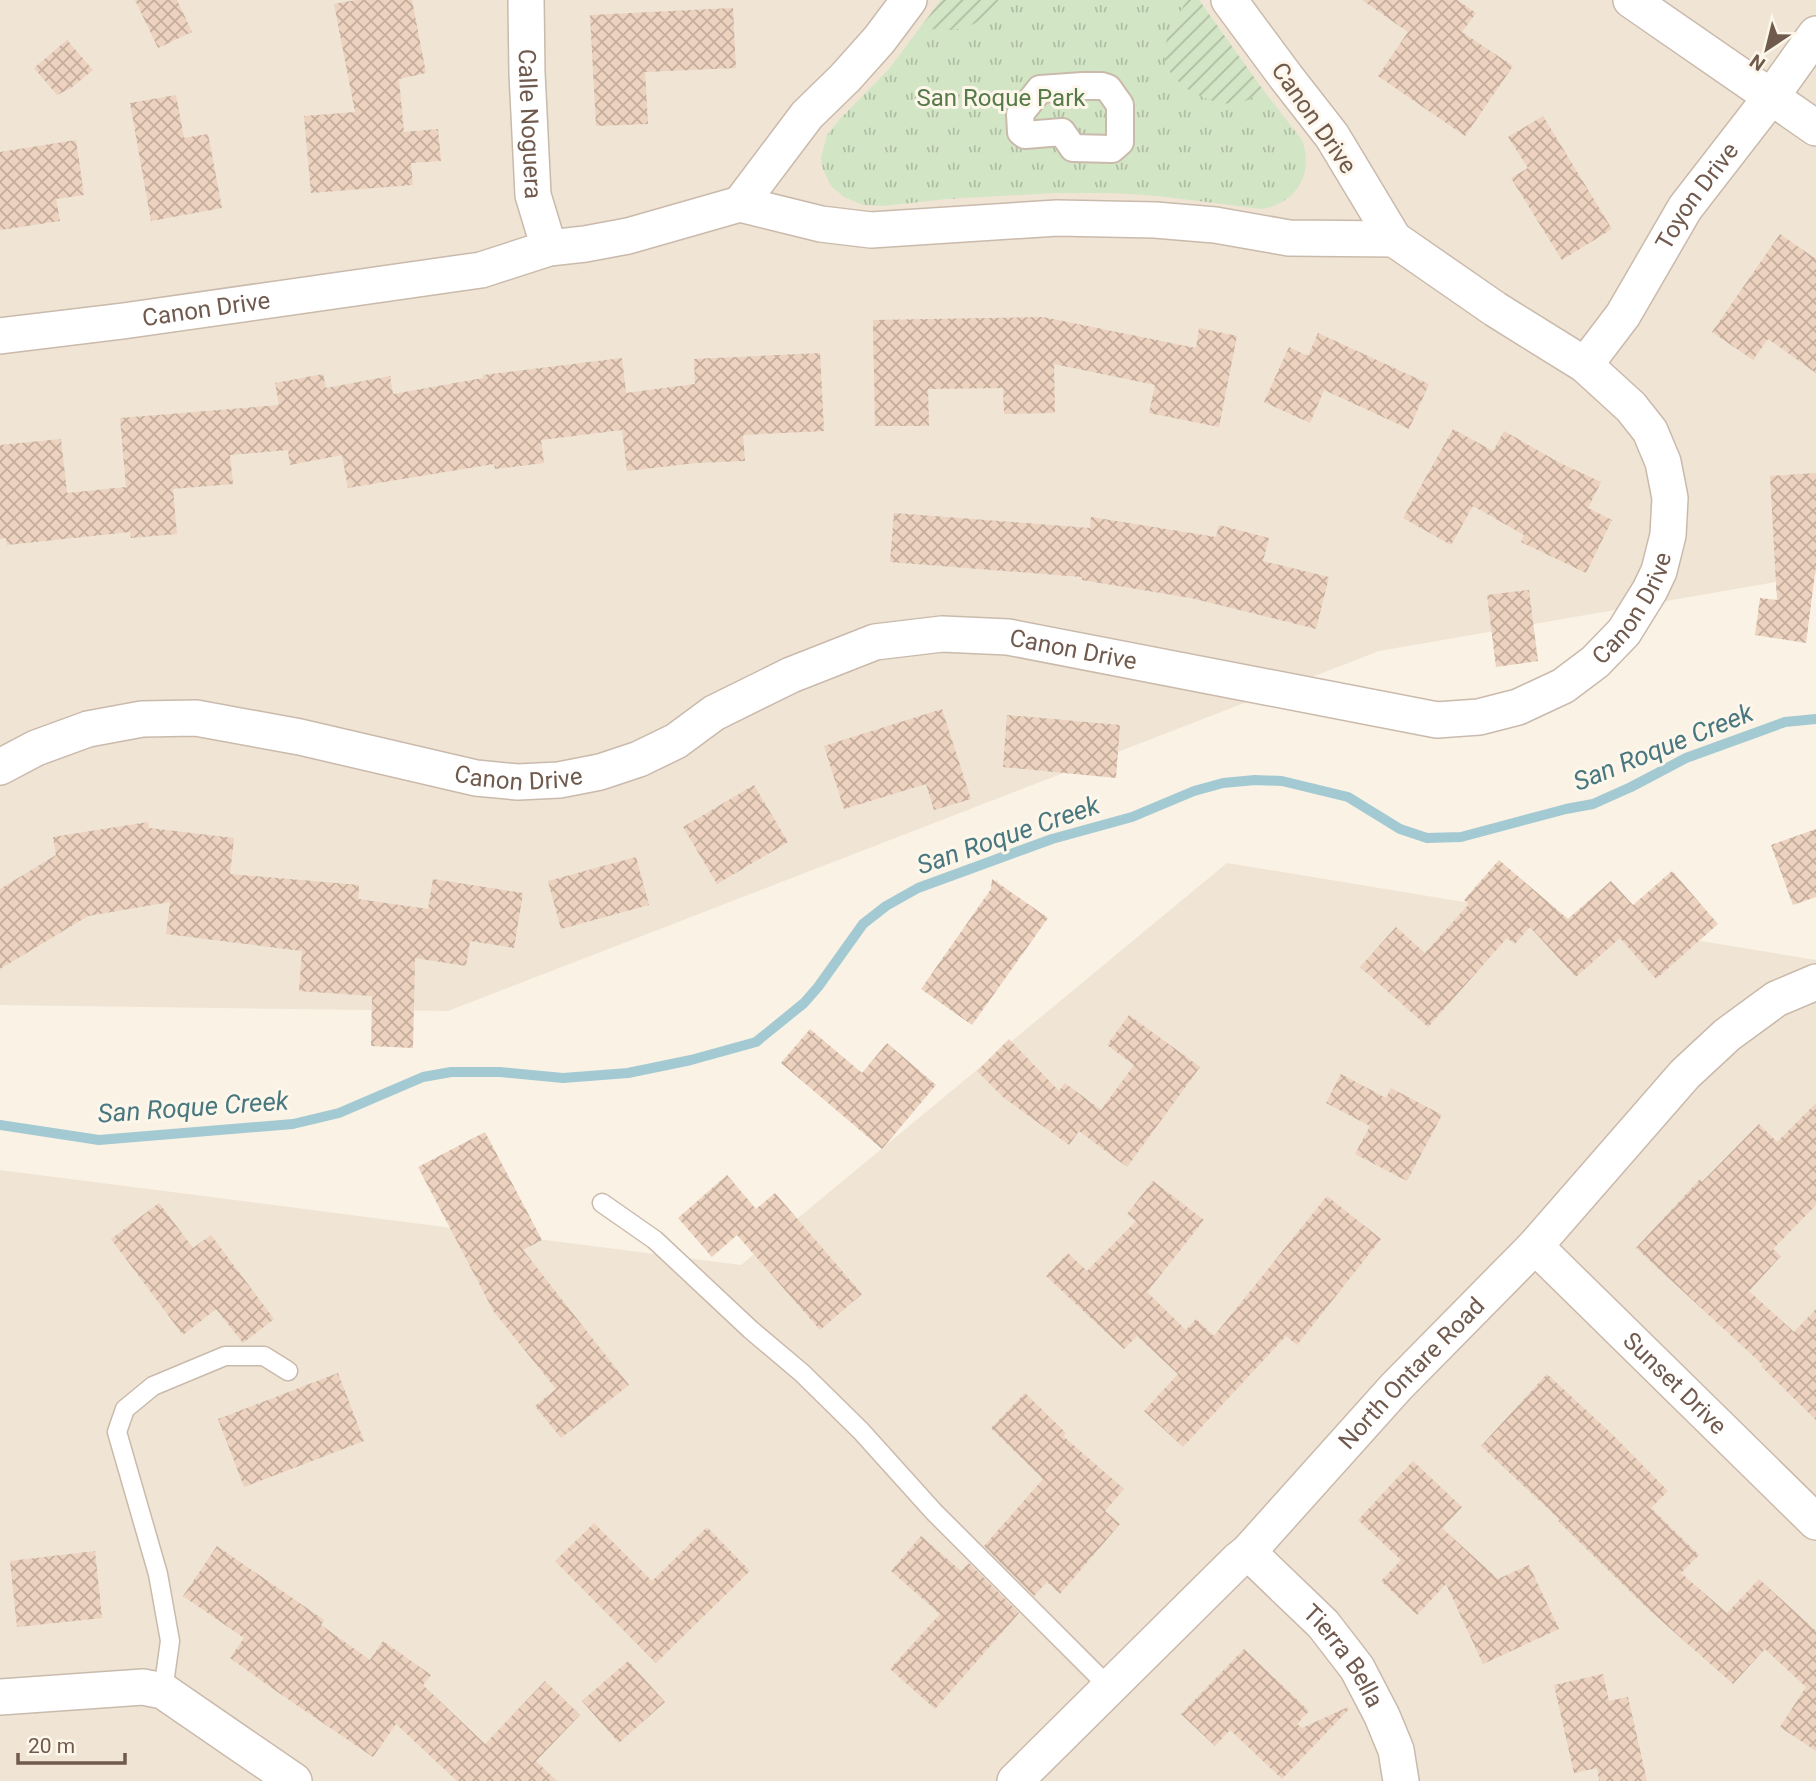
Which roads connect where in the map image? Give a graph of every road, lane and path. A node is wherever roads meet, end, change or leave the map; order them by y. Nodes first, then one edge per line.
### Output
1 (526, 0) edge
2 (909, 0) edge
3 (1229, 0) edge
4 (1631, 0) edge
5 (1816, 34) edge
6 (1772, 97) junction
7 (1816, 128) edge
8 (740, 204) junction
9 (1394, 239) junction
10 (549, 248) junction
11 (0, 336) edge
12 (1585, 365) junction
13 (0, 767) edge
14 (1816, 982) edge
15 (603, 1203) dead end
16 (1535, 1246) junction
17 (288, 1371) dead end
18 (1816, 1522) edge
19 (1248, 1552) junction
20 (1109, 1688) junction
21 (163, 1691) junction
22 (0, 1697) edge
23 (294, 1781) edge
24 (1015, 1781) edge
25 (1401, 1781) edge

1 - 10 street, Calle Noguera
2 - 8 street
3 - 9 street, Canon Drive
4 - 6 street
5 - 6 street, Toyon Drive
6 - 7 street
6 - 12 street, Toyon Drive
8 - 9 street, Canon Drive
8 - 10 street, Canon Drive
9 - 12 street, Canon Drive
10 - 11 street, Canon Drive
12 - 13 street, Canon Drive
14 - 16 street, North Ontare Road
15 - 20 lane
16 - 18 street, Sunset Drive
16 - 19 street, North Ontare Road
17 - 21 lane
19 - 20 street, North Ontare Road
19 - 25 street, Tierra Bella
20 - 24 street, North Ontare Road
21 - 22 street
21 - 23 street

